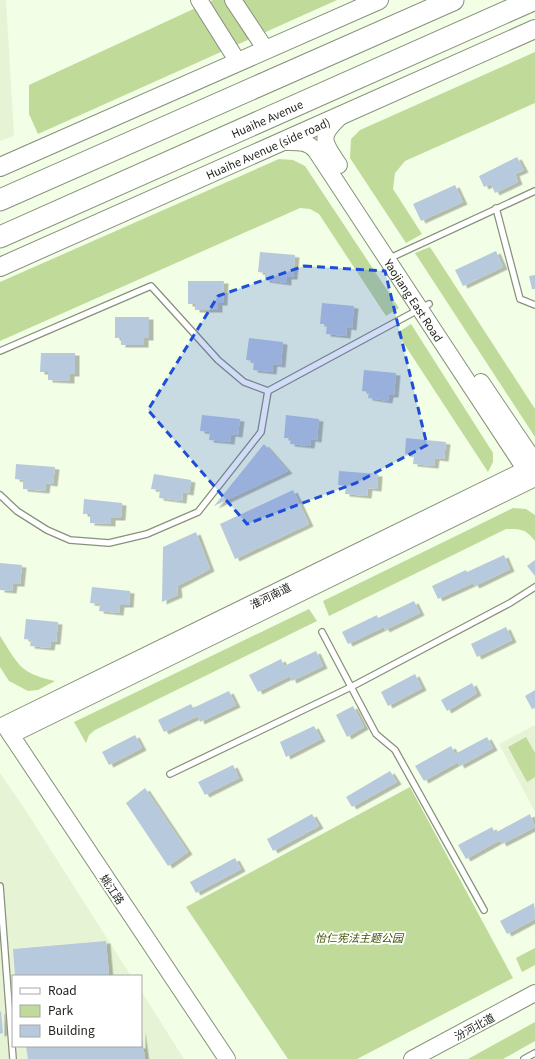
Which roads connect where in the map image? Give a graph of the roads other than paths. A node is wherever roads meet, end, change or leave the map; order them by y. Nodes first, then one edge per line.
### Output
1 (199, 0) edge
2 (233, 0) edge
3 (379, 0) edge
4 (454, 0) edge
5 (533, 0) edge
6 (535, 29) edge
7 (266, 50) junction
8 (238, 62) junction
9 (341, 116) junction
10 (278, 143) junction
11 (0, 167) edge
12 (535, 191) edge
13 (0, 200) edge
14 (496, 208) junction
15 (0, 237) edge
16 (392, 257) junction
17 (0, 266) edge
18 (535, 305) edge
19 (425, 306) junction
20 (0, 351) edge
21 (268, 391) junction
22 (533, 473) edge
23 (0, 495) edge
24 (535, 587) edge
25 (322, 632) dead end
26 (351, 687) junction
27 (5, 726) edge
28 (170, 774) dead end
29 (0, 886) edge
30 (484, 910) dead end
31 (535, 993) edge
32 (12, 1034) edge
33 (13, 1047) edge
34 (535, 1053) edge
35 (14, 1059) edge
36 (227, 1059) edge
37 (412, 1059) edge
38 (524, 1059) edge

1 - 8 street
2 - 7 street
3 - 7 main road
4 - 13 highway
5 - 15 highway, Huaihe Avenue
6 - 9 main road, Huaihe Avenue (side road)
7 - 8 main road
8 - 11 main road
9 - 10 main road, Huaihe Avenue (side road)
9 - 16 street, Yaojiang East Road
10 - 16 street, Yaojiang East Road
10 - 17 main road, Huaihe Avenue (side road)
12 - 14 lane
14 - 16 lane
14 - 18 lane
16 - 19 street, Yaojiang East Road
19 - 21 lane
19 - 22 street, Yaojiang East Road
20 - 21 lane
21 - 23 lane
22 - 27 street, 淮河南道
24 - 26 lane
25 - 26 lane
26 - 28 lane
26 - 30 lane
27 - 36 street, 姚江路
29 - 32 lane
31 - 37 street, 汾河北道
33 - 35 lane
34 - 38 lane

